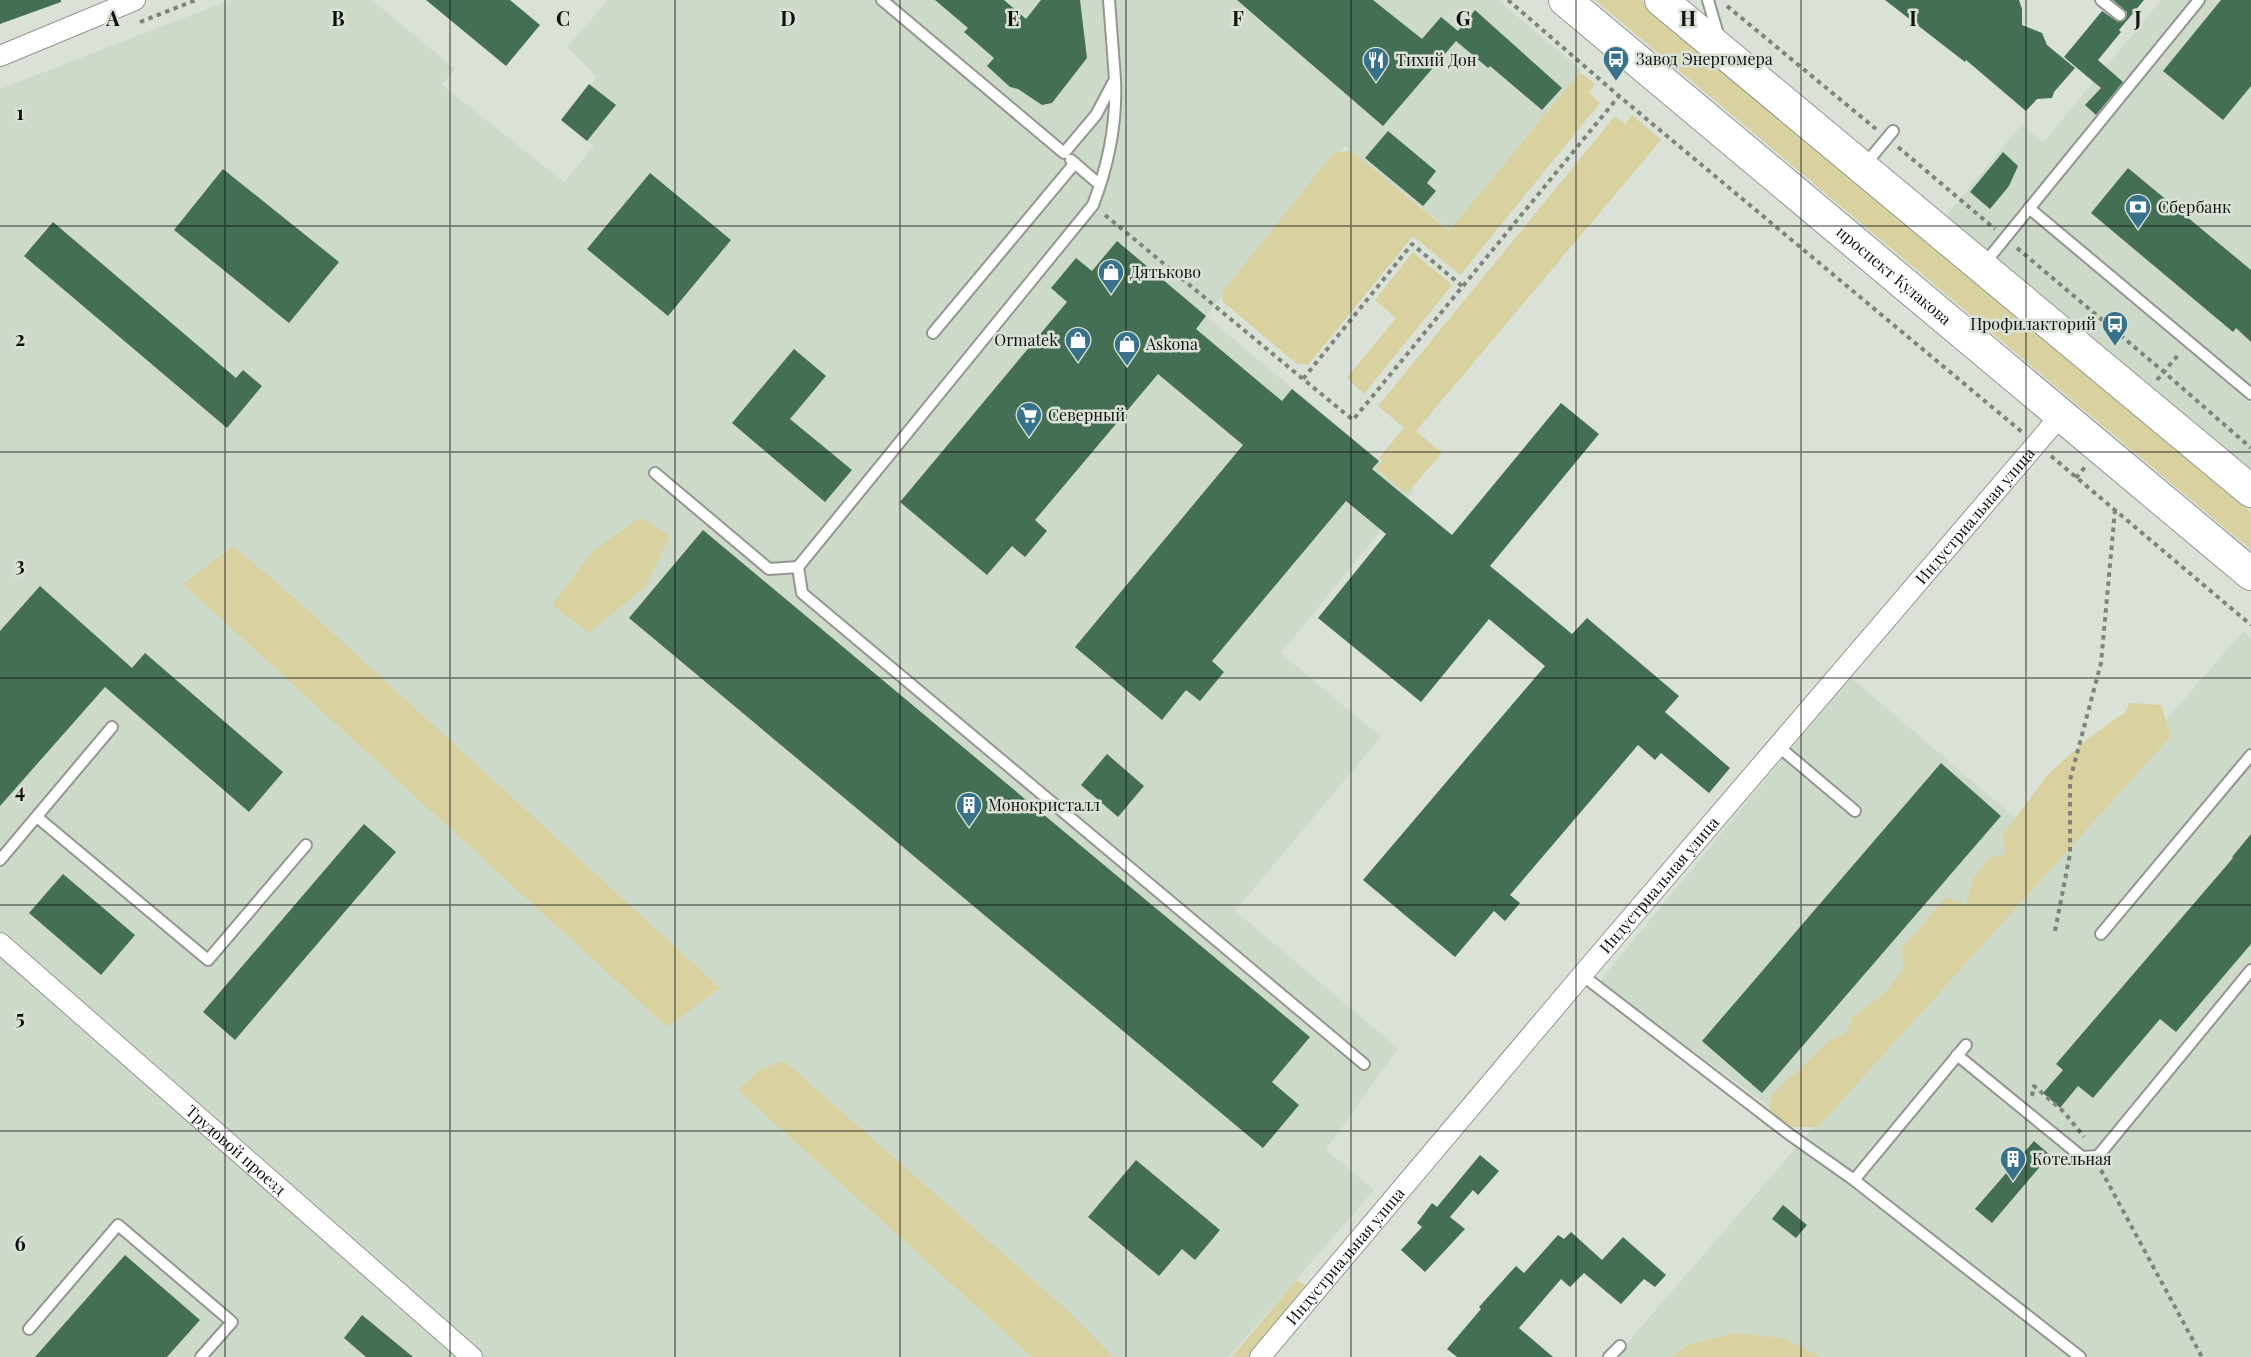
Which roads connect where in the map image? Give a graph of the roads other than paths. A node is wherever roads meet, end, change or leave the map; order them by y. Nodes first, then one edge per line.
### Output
1 (135, 0) edge
2 (882, 0) edge
3 (1109, 0) edge
4 (1565, 0) edge
5 (1661, 0) edge
6 (1708, 0) edge
7 (2102, 0) edge
8 (2199, 0) edge
9 (2120, 15) dead end
10 (1722, 49) junction
11 (0, 56) edge
12 (1115, 79) junction
13 (1890, 135) road end
14 (1064, 153) junction
15 (1075, 163) junction
16 (1863, 167) junction
17 (1100, 185) junction
18 (2030, 208) junction
19 (1982, 266) junction
20 (933, 333) dead end
21 (2251, 394) edge
22 (2061, 415) junction
23 (655, 473) dead end
24 (2251, 491) edge
25 (798, 567) junction
26 (2251, 574) edge
27 (112, 727) dead end
28 (1778, 746) junction
29 (2251, 755) edge
30 (1855, 811) dead end
31 (38, 818) junction
32 (306, 845) dead end
33 (0, 860) edge
34 (2102, 934) dead end
35 (0, 943) edge
36 (2251, 970) edge
37 (1582, 975) junction
38 (1966, 1045) dead end
39 (1957, 1055) junction
40 (1364, 1064) dead end
41 (1854, 1180) junction
42 (29, 1329) dead end
43 (1620, 1346) dead end
44 (201, 1357) edge
45 (472, 1357) edge
46 (1260, 1357) edge
47 (1609, 1357) edge
48 (2080, 1357) edge

1 - 11 street
2 - 14 lane
3 - 12 lane
4 - 22 main road, проспект Кулакова
5 - 10 main road
6 - 10 lane
7 - 9 lane
8 - 18 lane
10 - 16 main road
12 - 14 lane
12 - 17 lane
13 - 16 lane
14 - 15 lane
15 - 17 lane
15 - 20 lane
16 - 19 main road
17 - 25 lane
18 - 19 lane
18 - 21 lane
19 - 24 main road
22 - 26 main road, проспект Кулакова
22 - 28 street, Индустриальная улица
23 - 25 lane
25 - 40 lane
27 - 31 lane
28 - 30 lane
28 - 37 street, Индустриальная улица
29 - 34 lane
31 - 32 lane
31 - 33 lane
35 - 45 street, Трудовой проезд
36 - 39 lane
37 - 41 lane
37 - 46 street, Индустриальная улица
38 - 39 lane
39 - 41 lane
41 - 48 lane
42 - 44 lane
43 - 47 lane

